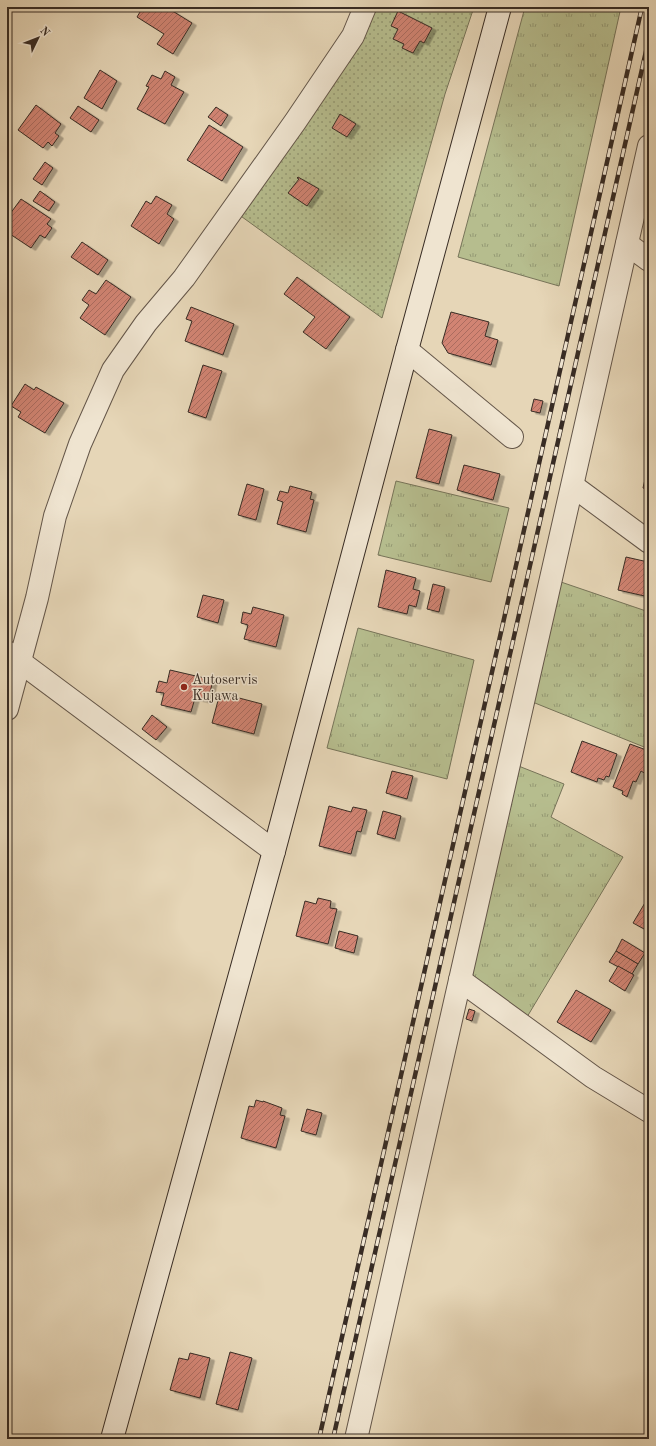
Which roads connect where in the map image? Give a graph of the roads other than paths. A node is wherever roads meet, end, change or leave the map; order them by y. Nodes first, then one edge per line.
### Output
1 (365, 7) edge
2 (500, 7) edge
3 (649, 146) edge
4 (627, 244) junction
5 (649, 260) edge
6 (407, 350) junction
7 (512, 437) dead end
8 (573, 486) junction
9 (649, 542) edge
10 (14, 657) edge
11 (7, 709) edge
12 (274, 851) junction
13 (460, 980) junction
14 (649, 1111) edge
15 (112, 1439) edge
16 (356, 1439) edge

1 - 10 street
2 - 6 street
3 - 4 street
4 - 5 street
4 - 8 street
6 - 7 street
6 - 12 street
8 - 9 street
8 - 13 street
10 - 11 street
10 - 12 street
12 - 15 street
13 - 14 street
13 - 16 street

